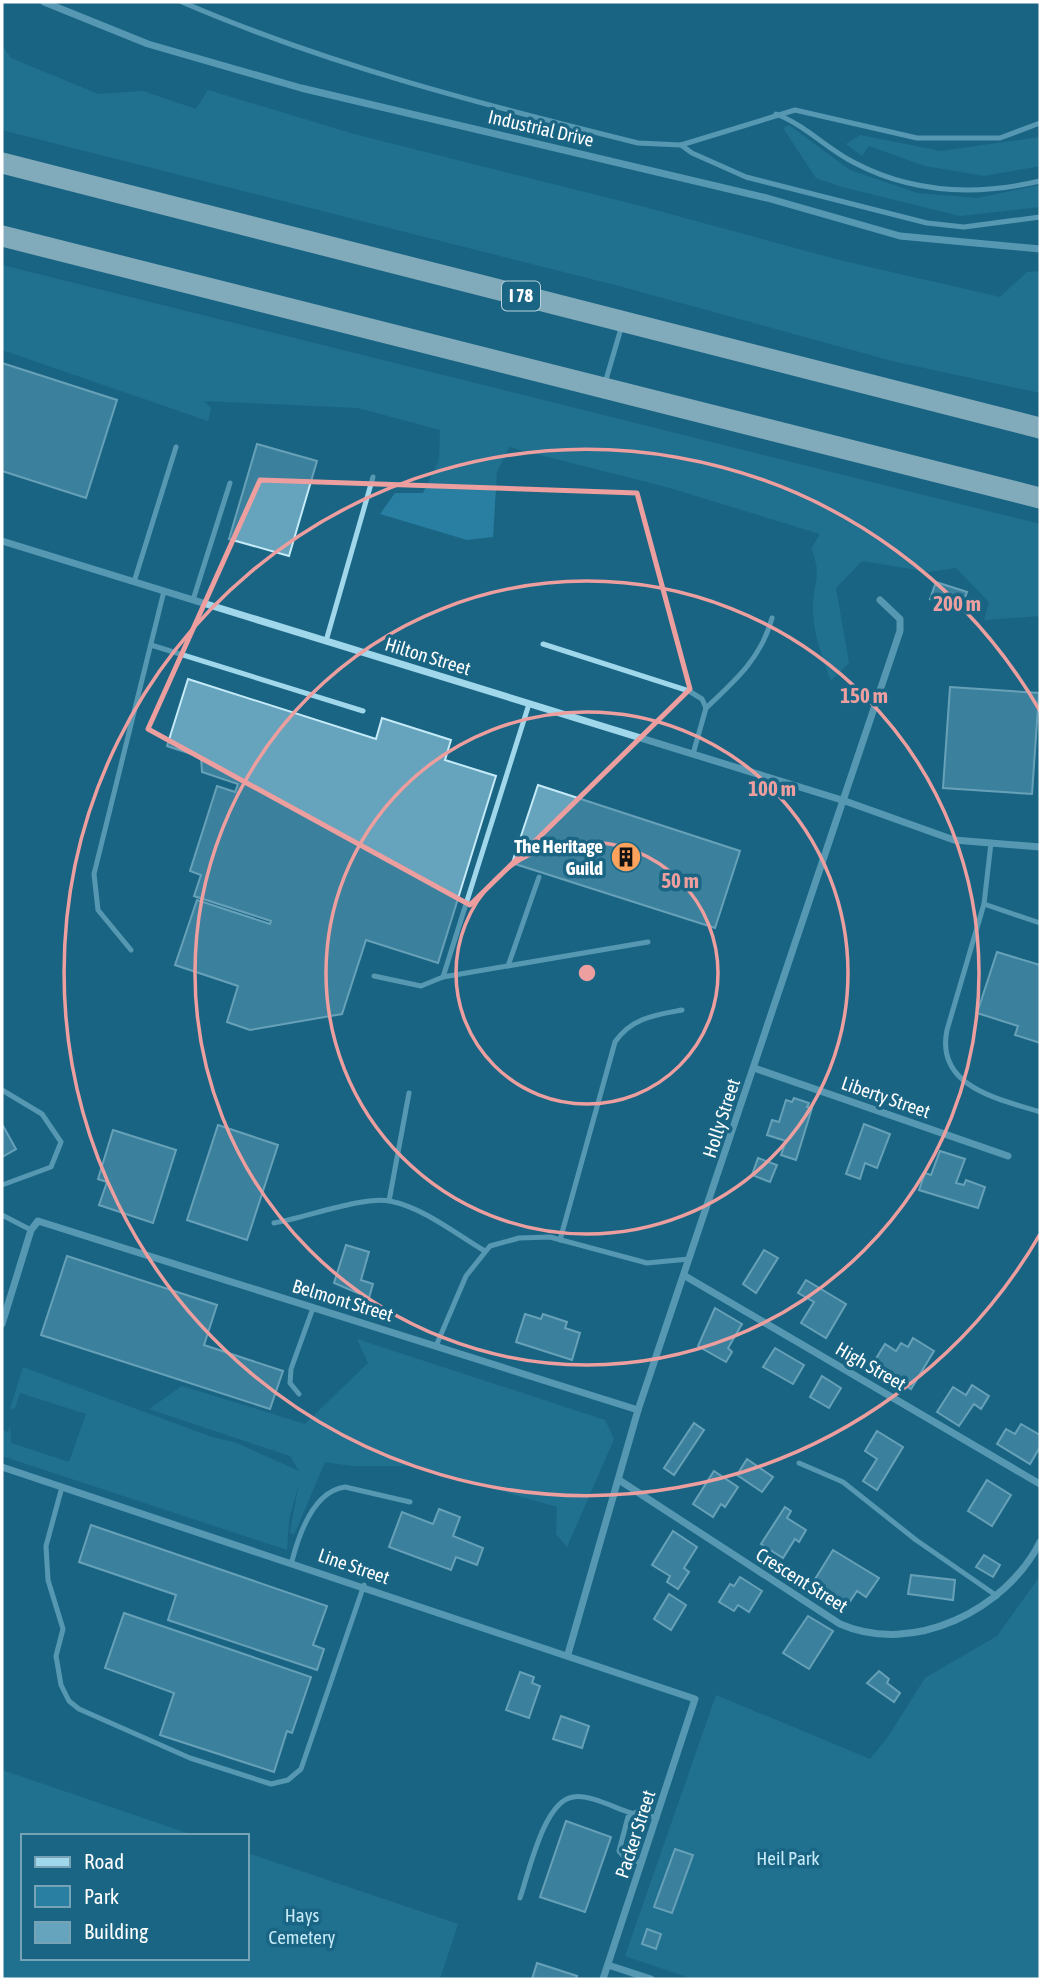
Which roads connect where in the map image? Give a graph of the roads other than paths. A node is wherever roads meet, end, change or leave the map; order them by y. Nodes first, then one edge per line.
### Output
1 (44, 2) edge
2 (182, 2) edge
3 (776, 114) junction
4 (1040, 123) edge
5 (681, 145) junction
6 (2, 163) edge
7 (1040, 181) edge
8 (1040, 217) edge
9 (2, 236) edge
10 (1040, 249) edge
11 (622, 322) junction
12 (604, 388) junction
13 (1040, 428) edge
14 (176, 447) dead end
15 (373, 478) dead end
16 (230, 483) dead end
17 (1040, 498) edge
18 (2, 541) edge
19 (134, 582) junction
20 (164, 591) junction
21 (193, 600) junction
22 (880, 600) dead end
23 (772, 618) dead end
24 (326, 641) junction
25 (543, 643) dead end
26 (150, 645) junction
27 (529, 704) junction
28 (706, 708) junction
29 (363, 711) dead end
30 (693, 754) junction
31 (845, 801) junction
32 (991, 843) junction
33 (1040, 847) edge
34 (539, 877) dead end
35 (985, 904) junction
36 (1040, 923) edge
37 (648, 942) dead end
38 (131, 950) dead end
39 (508, 966) junction
40 (373, 976) dead end
41 (443, 977) junction
42 (682, 1010) dead end
43 (754, 1068) junction
44 (2, 1090) edge
45 (409, 1093) dead end
46 (1040, 1112) edge
47 (1009, 1156) dead end
48 (2, 1185) edge
49 (389, 1201) junction
50 (2, 1214) edge
51 (274, 1223) dead end
52 (31, 1230) junction
53 (560, 1240) junction
54 (485, 1251) junction
55 (691, 1259) junction
56 (685, 1276) junction
57 (313, 1308) junction
58 (2, 1324) edge
59 (436, 1346) junction
60 (299, 1394) dead end
61 (638, 1410) junction
62 (799, 1463) dead end
63 (2, 1467) edge
64 (619, 1480) junction
65 (1040, 1485) edge
66 (62, 1487) junction
67 (410, 1502) dead end
68 (1040, 1542) edge
69 (292, 1561) junction
70 (364, 1585) junction
71 (997, 1596) junction
72 (568, 1654) junction
73 (695, 1699) joint
74 (631, 1813) junction
75 (656, 1818) junction
76 (642, 1863) junction
77 (520, 1898) dead end
78 (608, 1965) junction
79 (603, 1979) edge
80 (650, 1979) edge

1 - 10 street, Industrial Drive
2 - 5 lane
3 - 4 lane
3 - 5 lane
3 - 7 lane
5 - 8 lane
6 - 11 highway, I 78
9 - 12 highway
11 - 12 lane
11 - 13 highway, I 78
12 - 17 highway
14 - 19 lane
15 - 24 lane
16 - 21 lane
18 - 19 street, Hilton Street
19 - 20 street, Hilton Street
20 - 21 street, Hilton Street
20 - 26 lane
21 - 24 street, Hilton Street
22 - 31 street, Holly Street
23 - 28 lane
24 - 27 street, Hilton Street
25 - 28 lane
26 - 29 lane
26 - 38 lane
27 - 30 street, Hilton Street
27 - 41 lane
28 - 30 lane
30 - 31 street, Hilton Street
31 - 32 street, Hilton Street
31 - 43 street, Holly Street
32 - 33 street, Hilton Street
32 - 35 lane
34 - 39 lane
35 - 36 lane
35 - 46 lane
37 - 39 lane
39 - 41 lane
40 - 41 lane
42 - 53 lane
43 - 47 street, Liberty Street
43 - 55 street, Holly Street
44 - 48 lane
45 - 49 lane
49 - 51 lane
49 - 54 lane
50 - 52 lane
52 - 57 street, Belmont Street
52 - 58 street
53 - 54 lane
53 - 55 lane
54 - 59 lane
55 - 56 street, Holly Street
56 - 61 street, Holly Street
56 - 65 street, High Street
57 - 59 street, Belmont Street
57 - 60 lane
59 - 61 street, Belmont Street
61 - 64 street, Holly Street
62 - 71 lane
63 - 66 street, Line Street
64 - 71 street, Crescent Street
64 - 72 street, Holly Street
66 - 69 street, Line Street
66 - 70 lane
67 - 69 lane
68 - 71 street, Crescent Street
69 - 70 street, Line Street
70 - 72 street, Line Street
72 - 73 street, Line Street
73 - 75 street, Packer Street
74 - 75 lane
74 - 76 lane
74 - 77 lane
75 - 76 street, Packer Street
76 - 78 street, Packer Street
78 - 79 street, Packer Street
78 - 80 street

